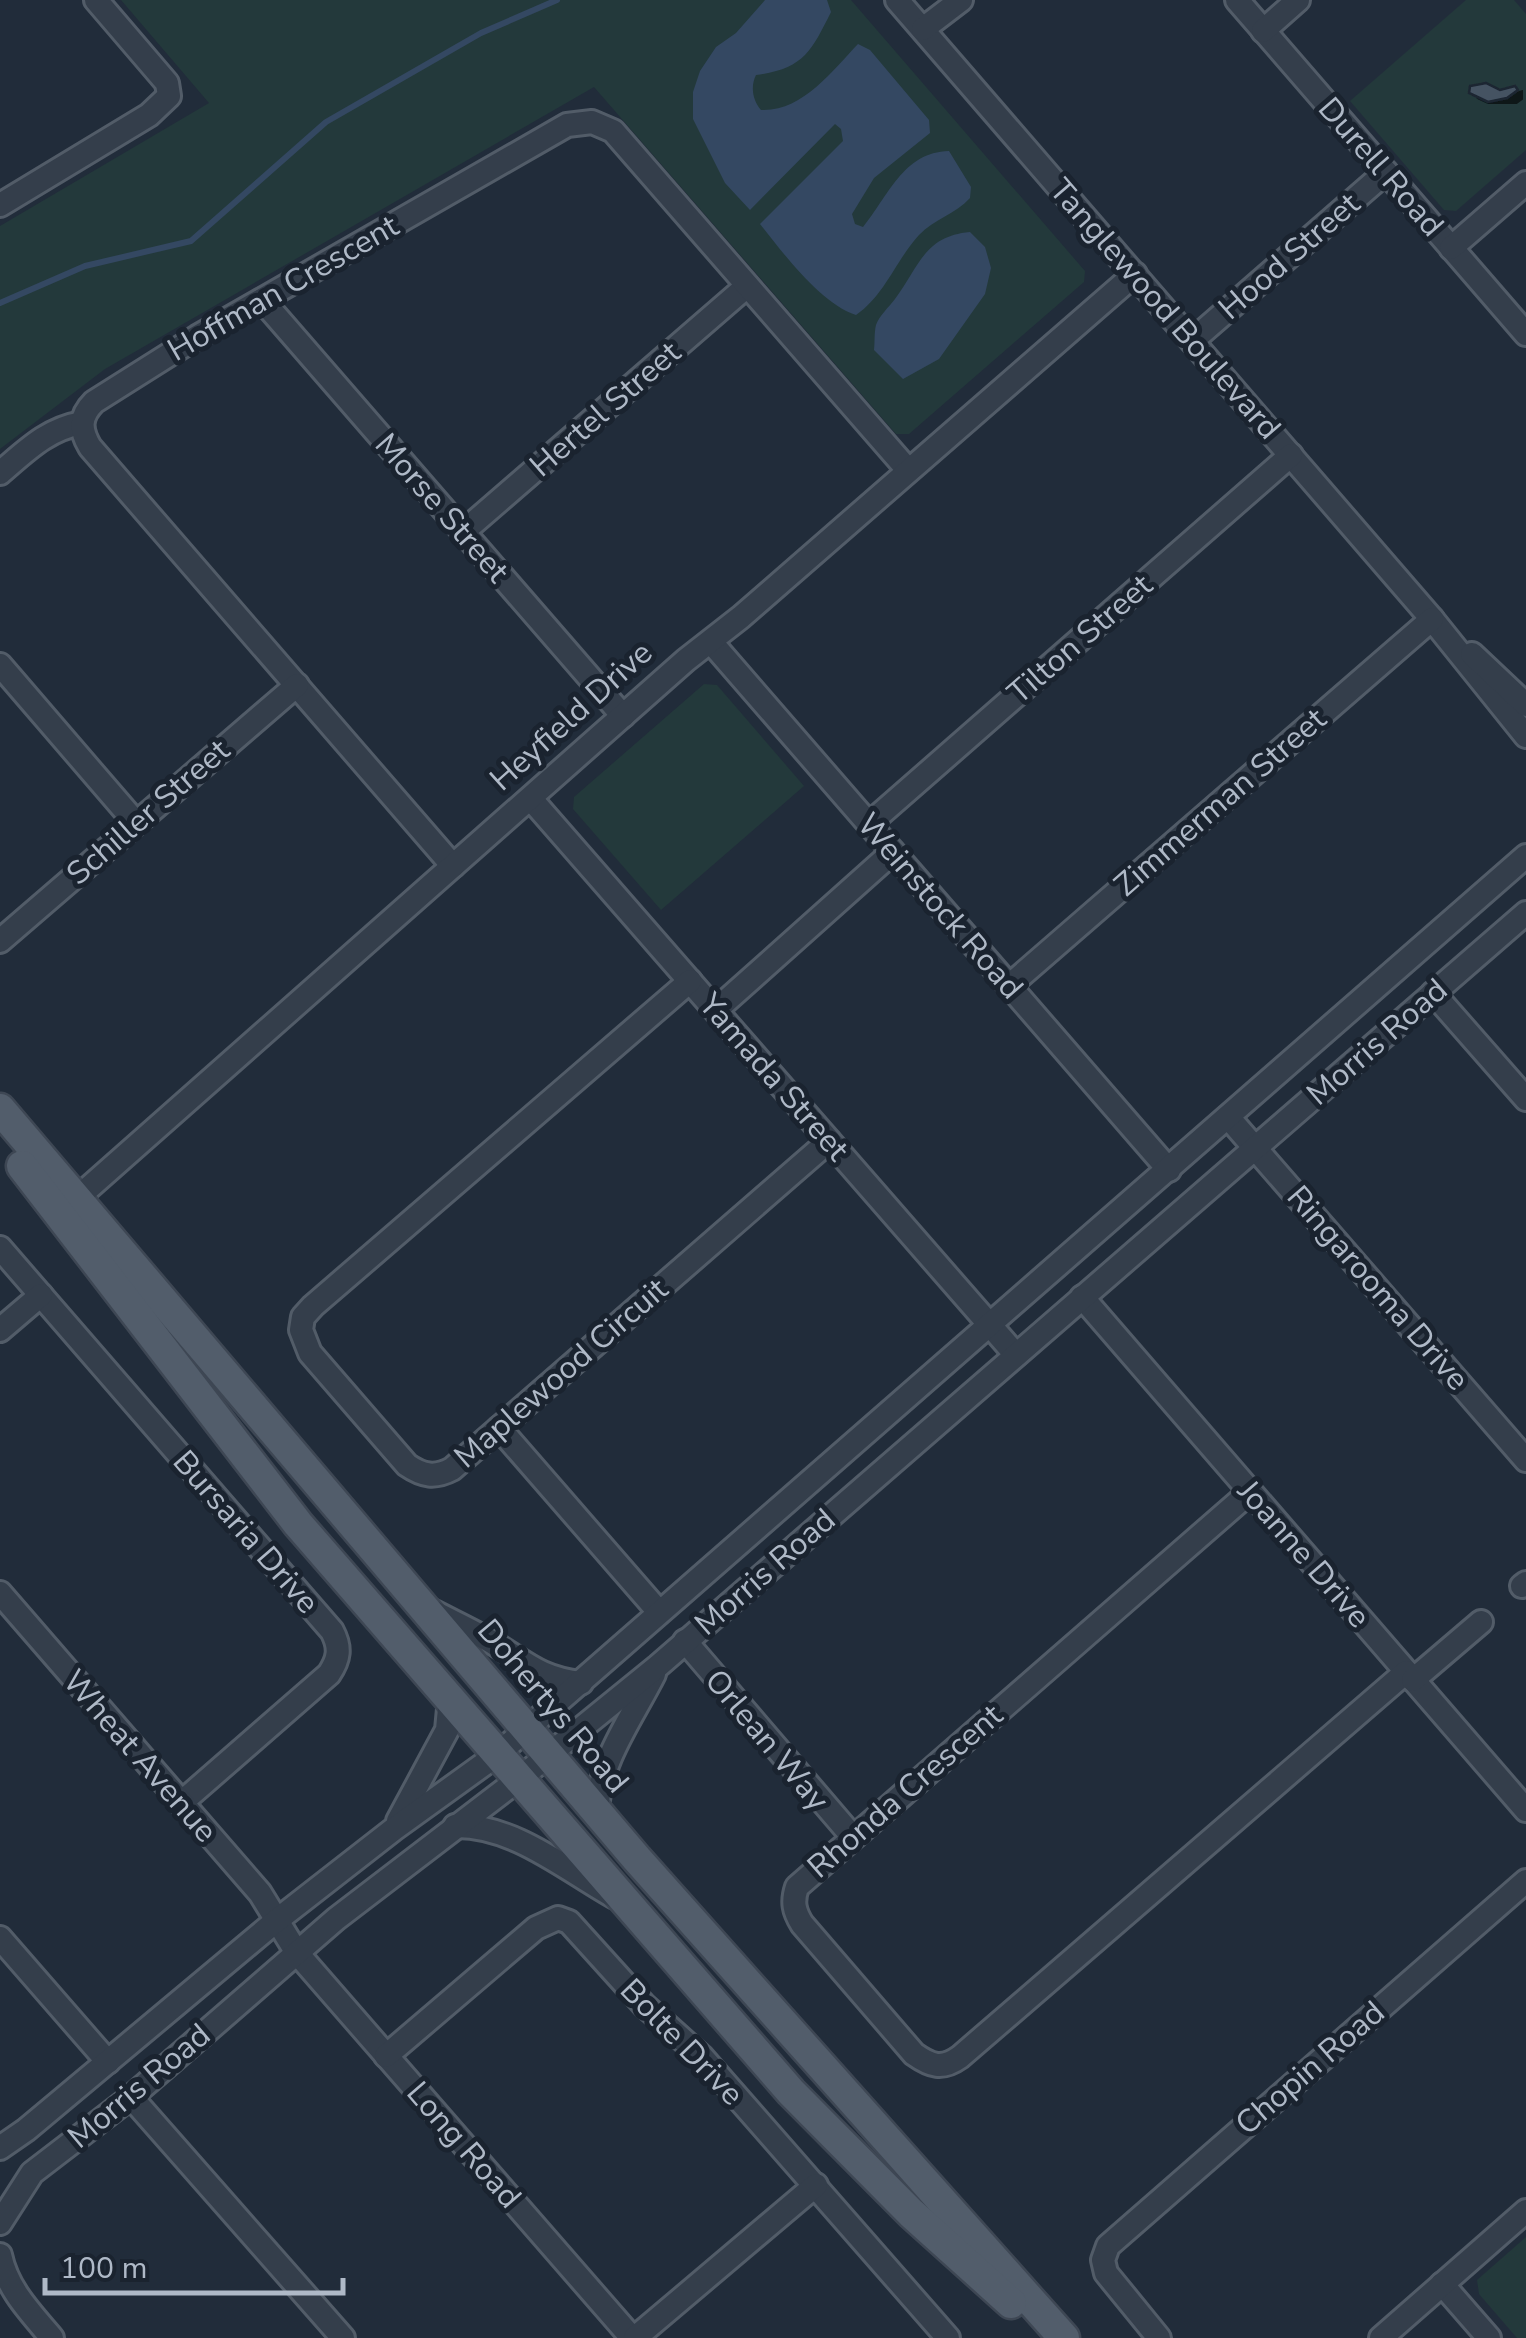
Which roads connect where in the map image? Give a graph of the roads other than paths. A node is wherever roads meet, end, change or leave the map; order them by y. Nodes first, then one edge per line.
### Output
1 (96, 0) edge
2 (897, 0) edge
3 (961, 0) edge
4 (1236, 0) edge
5 (1298, 0) edge
6 (923, 30) junction
7 (1263, 30) junction
8 (1386, 172) junction
9 (1526, 183) edge
10 (0, 205) edge
11 (1451, 248) junction
12 (1134, 274) junction
13 (746, 286) junction
14 (262, 300) junction
15 (1526, 334) edge
16 (1192, 341) junction
17 (82, 423) junction
18 (1291, 455) junction
19 (908, 470) junction
20 (0, 473) edge
21 (463, 532) junction
22 (1432, 619) junction
23 (711, 642) junction
24 (0, 665) edge
25 (296, 684) junction
26 (1526, 705) edge
27 (622, 716) junction
28 (1526, 736) edge
29 (531, 799) junction
30 (136, 823) junction
31 (868, 824) junction
32 (893, 852) junction
33 (1526, 856) edge
34 (453, 866) junction
35 (1526, 912) edge
36 (0, 941) edge
37 (690, 980) junction
38 (1009, 986) junction
39 (1433, 993) junction
40 (716, 1010) junction
41 (1526, 1099) edge
42 (0, 1109) edge
43 (1228, 1118) junction
44 (0, 1135) edge
45 (830, 1141) junction
46 (1255, 1148) junction
47 (1169, 1170) junction
48 (67, 1207) junction
49 (0, 1248) edge
50 (41, 1296) junction
51 (1082, 1297) junction
52 (990, 1325) junction
53 (0, 1330) edge
54 (1016, 1355) junction
55 (500, 1428) junction
56 (1526, 1460) edge
57 (1250, 1492) junction
58 (0, 1593) edge
59 (423, 1607) junction
60 (659, 1612) junction
61 (1481, 1622) dead end
62 (684, 1641) junction
63 (658, 1666) junction
64 (1410, 1676) junction
65 (580, 1683) junction
66 (450, 1698) junction
67 (526, 1729) junction
68 (498, 1754) junction
69 (548, 1755) junction
70 (519, 1778) junction
71 (181, 1803) junction
72 (1526, 1810) edge
73 (597, 1811) junction
74 (455, 1826) junction
75 (394, 1829) junction
76 (852, 1836) junction
77 (1526, 1882) edge
78 (627, 1903) junction
79 (276, 1920) junction
80 (0, 1938) edge
81 (297, 1953) junction
82 (386, 2056) junction
83 (108, 2062) junction
84 (131, 2097) junction
85 (0, 2148) edge
86 (816, 2185) junction
87 (1526, 2211) edge
88 (0, 2223) edge
89 (0, 2255) edge
90 (1442, 2284) junction
91 (0, 2287) edge
92 (22, 2304) junction
93 (52, 2338) edge
94 (343, 2338) edge
95 (634, 2338) edge
96 (948, 2338) edge
97 (1053, 2338) edge
98 (1064, 2338) edge
99 (1159, 2338) edge
100 (1381, 2338) edge
101 (1489, 2338) edge

1 - 10 street
2 - 6 street, Tanglewood Boulevard
3 - 6 street
4 - 7 street, Durell Road
5 - 7 street
6 - 12 street, Tanglewood Boulevard
7 - 8 street, Durell Road
8 - 11 street, Durell Road
8 - 16 street, Hood Street
9 - 11 street
11 - 15 street, Durell Road
12 - 16 street, Tanglewood Boulevard
12 - 19 street, Heyfield Drive
13 - 14 street, Hoffman Crescent
13 - 19 street, Hoffman Crescent
13 - 21 street, Hertel Street
14 - 17 street, Hoffman Crescent
14 - 21 street, Morse Street
16 - 18 street, Tanglewood Boulevard
17 - 20 street
17 - 25 street
18 - 22 street, Tanglewood Boulevard
18 - 31 street, Tilton Street
19 - 23 street, Heyfield Drive
21 - 27 street, Morse Street
22 - 26 street, Tanglewood Boulevard
22 - 28 street, Tanglewood Boulevard
22 - 38 street, Zimmerman Street
23 - 27 street, Heyfield Drive
23 - 31 street, Weinstock Road
24 - 30 street
25 - 30 street, Schiller Street
25 - 34 street
27 - 29 street, Heyfield Drive
29 - 34 street, Heyfield Drive
29 - 37 street, Yamada Street
30 - 36 street, Schiller Street
31 - 32 street, Weinstock Road
32 - 38 street, Weinstock Road
32 - 40 street
33 - 43 street, Morris Road
34 - 48 street, Heyfield Drive
35 - 39 street, Morris Road
37 - 40 street, Yamada Street
37 - 55 street, Maplewood Circuit
38 - 47 street, Weinstock Road
39 - 41 street
39 - 46 street, Morris Road
40 - 45 street, Yamada Street
42 - 48 main road, Dohertys Road
43 - 46 street, Ringarooma Drive
43 - 47 street, Morris Road
44 - 48 main road, Dohertys Road
45 - 52 street, Yamada Street
45 - 55 street, Maplewood Circuit
46 - 51 street, Morris Road
46 - 56 street, Ringarooma Drive
47 - 52 street, Morris Road
48 - 59 main road, Dohertys Road
48 - 66 main road, Dohertys Road
49 - 50 street, Bursaria Drive
50 - 53 street
50 - 71 street, Bursaria Drive
51 - 54 street, Morris Road
51 - 57 street, Joanne Drive
52 - 54 street, Yamada Street
52 - 60 street, Morris Road
54 - 62 street, Morris Road
55 - 60 street
57 - 64 street, Joanne Drive
57 - 76 street, Rhonda Crescent
58 - 71 street, Wheat Avenue
59 - 65 street
59 - 67 main road, Dohertys Road
60 - 65 street, Morris Road
61 - 64 street
62 - 63 street, Morris Road
62 - 76 street, Orlean Way
63 - 69 street, Morris Road
63 - 73 street
64 - 72 street, Joanne Drive
64 - 76 street, Rhonda Crescent
65 - 67 street, Morris Road
66 - 68 main road, Dohertys Road
66 - 75 street
67 - 68 street, Morris Road
67 - 69 main road, Dohertys Road
68 - 70 main road, Dohertys Road
68 - 75 street, Morris Road
69 - 70 street, Morris Road
69 - 73 main road, Dohertys Road
70 - 74 street, Morris Road
70 - 78 main road, Dohertys Road
71 - 79 street, Wheat Avenue
73 - 98 main road, Dohertys Road
74 - 78 street
74 - 81 street, Morris Road
75 - 79 street, Morris Road
77 - 99 street, Chopin Road
78 - 97 main road, Dohertys Road
79 - 81 street, Wheat Avenue
79 - 83 street, Morris Road
80 - 83 street
81 - 82 street, Long Road
81 - 84 street, Morris Road
82 - 86 street, Bolte Drive
82 - 95 street, Long Road
83 - 85 street, Morris Road
84 - 88 street, Morris Road
84 - 94 street
86 - 95 street
86 - 96 street, Bolte Drive
87 - 90 street
89 - 92 street
90 - 100 street
90 - 101 street
91 - 92 street
92 - 93 street

